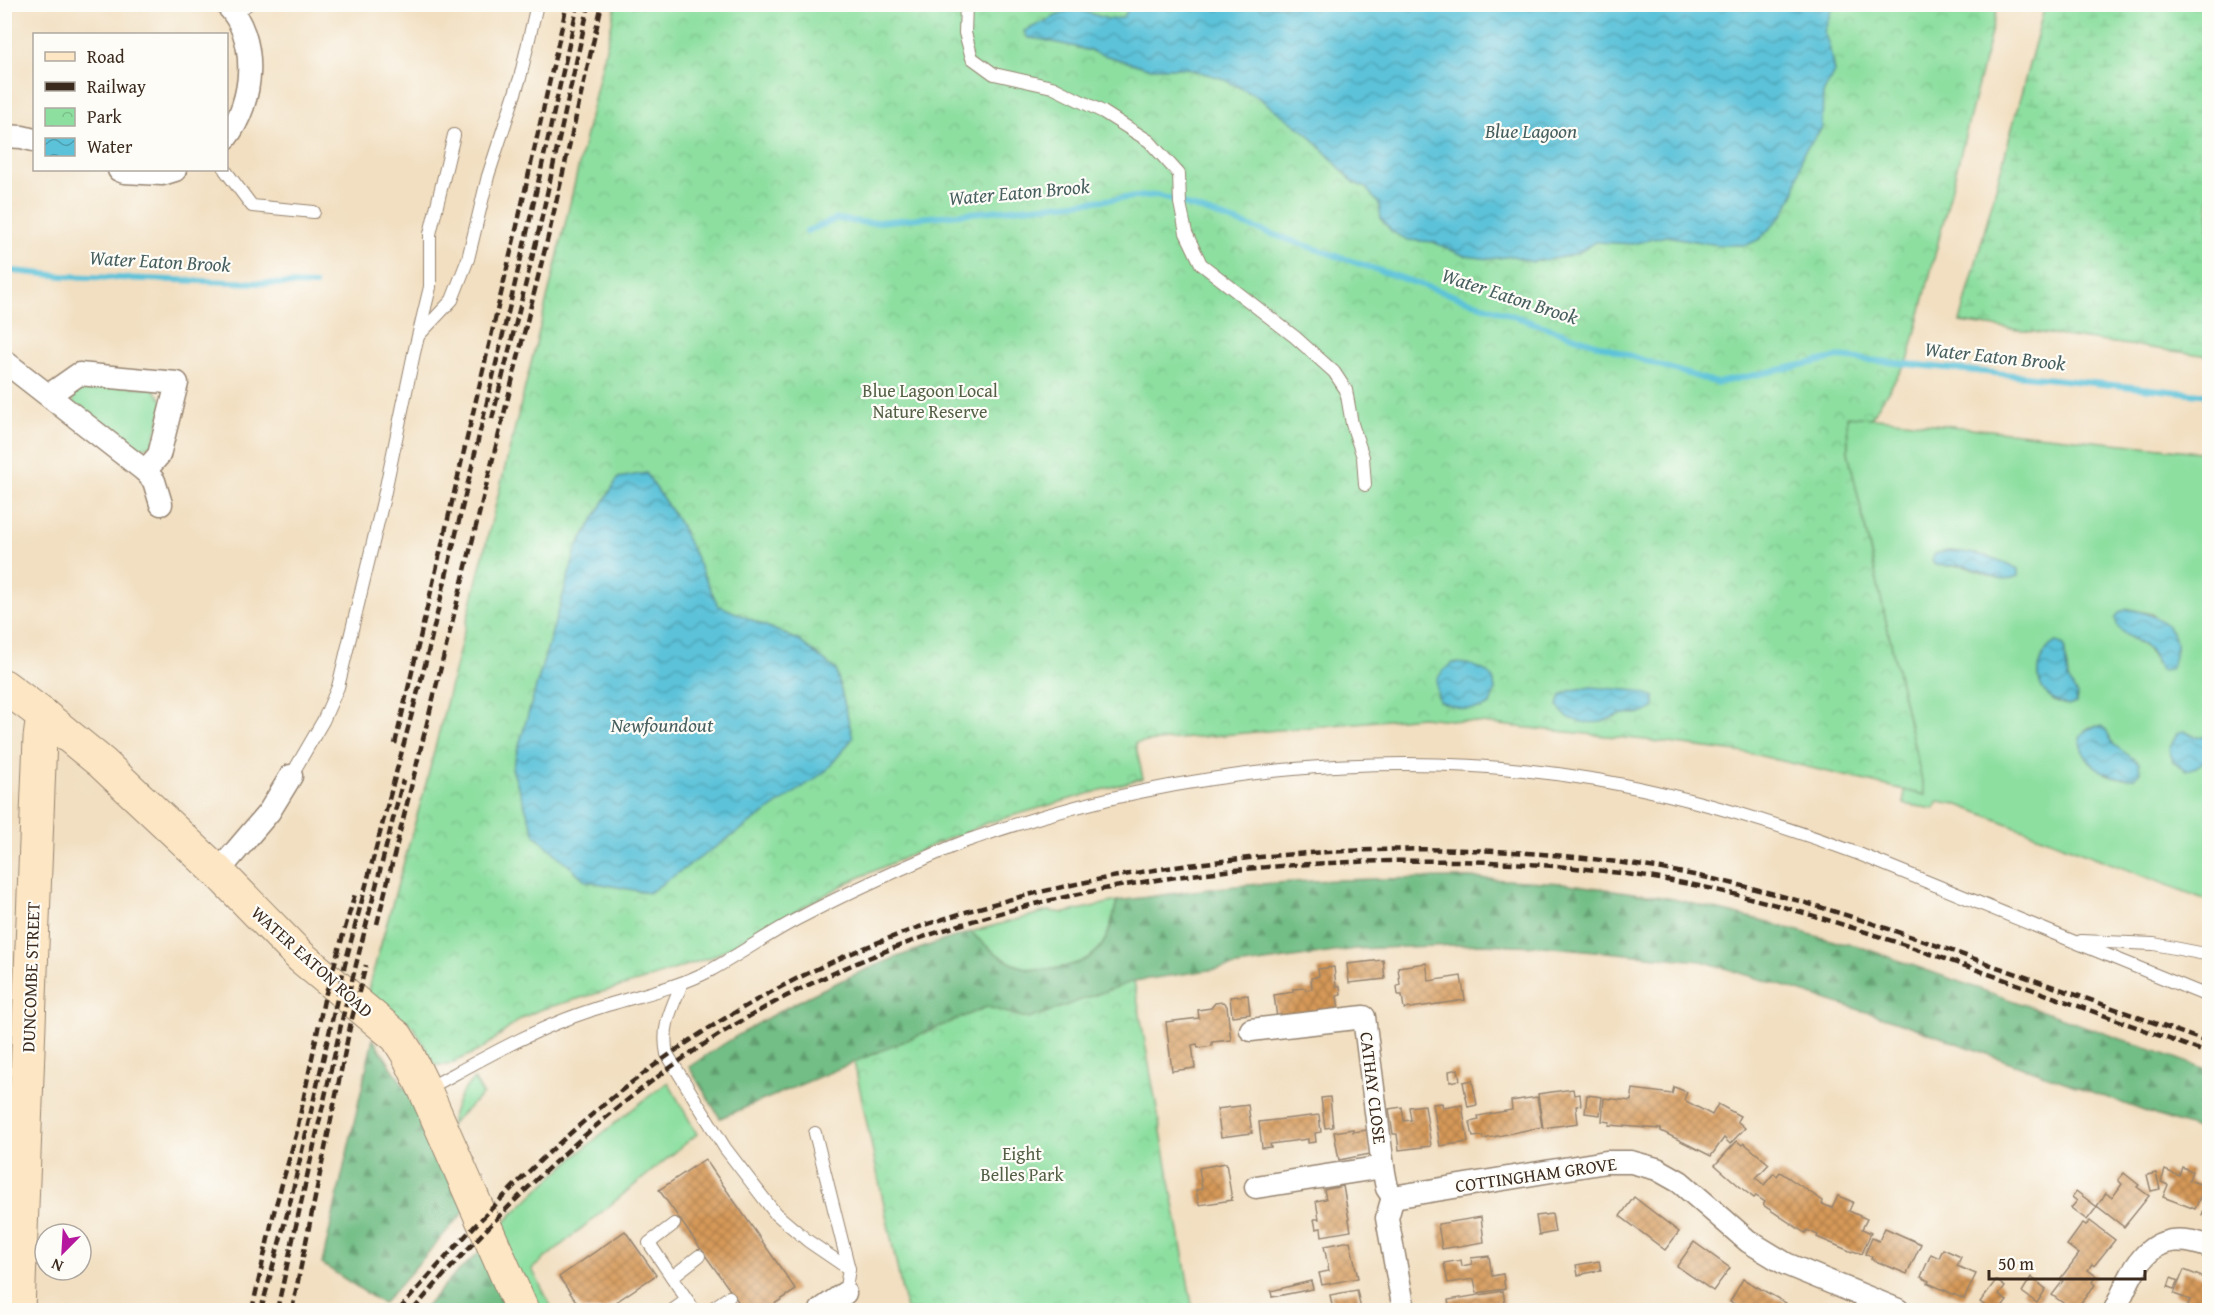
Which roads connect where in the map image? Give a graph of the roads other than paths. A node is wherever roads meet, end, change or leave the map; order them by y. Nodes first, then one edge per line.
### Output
1 (537, 4) edge
2 (966, 4) edge
3 (236, 8) edge
4 (228, 135) edge
5 (453, 135) dead end
6 (4, 136) edge
7 (33, 140) edge
8 (122, 171) edge
9 (172, 171) edge
10 (226, 171) edge
11 (314, 212) dead end
12 (418, 336) junction
13 (4, 361) edge
14 (49, 395) junction
15 (145, 471) junction
16 (1365, 485) dead end
17 (161, 504) dead end
18 (4, 686) edge
19 (43, 715) junction
20 (291, 776) joint
21 (218, 872) junction
22 (2074, 941) junction
23 (2210, 955) edge
24 (682, 983) junction
25 (2210, 997) edge
26 (1251, 1030) dead end
27 (425, 1090) junction
28 (815, 1133) dead end
29 (14, 1156) edge
30 (1383, 1167) junction
31 (1256, 1187) dead end
32 (1393, 1197) junction
33 (674, 1224) dead end
34 (2210, 1247) edge
35 (699, 1256) dead end
36 (849, 1269) junction
37 (672, 1277) junction
38 (845, 1293) joint
39 (729, 1297) dead end
40 (14, 1302) edge
41 (691, 1305) edge
42 (522, 1311) edge
43 (673, 1311) edge
44 (710, 1311) edge
45 (821, 1311) edge
46 (1404, 1311) edge
47 (1898, 1311) edge
48 (2115, 1311) edge

1 - 12 lane
2 - 16 lane
3 - 4 street
5 - 12 lane
6 - 7 street
8 - 9 street
10 - 11 lane
12 - 20 lane
13 - 14 street
14 - 15 street
14 - 15 street
15 - 17 street
18 - 19 street, WATER EATON ROAD
19 - 21 street, WATER EATON ROAD
19 - 29 street, DUNCOMBE STREET
20 - 21 street
21 - 27 street, WATER EATON ROAD
22 - 23 lane
22 - 24 lane
22 - 25 lane
24 - 27 lane
24 - 36 lane
26 - 30 street, CATHAY CLOSE
27 - 42 street, WATER EATON ROAD
28 - 36 lane
29 - 40 street, DUNCOMBE STREET
30 - 31 street
30 - 32 street, CATHAY CLOSE
32 - 46 street
32 - 47 street, COTTINGHAM GROVE
33 - 37 lane
34 - 48 street
35 - 37 lane
36 - 38 lane
37 - 41 lane
38 - 45 street
39 - 44 lane
41 - 43 lane

